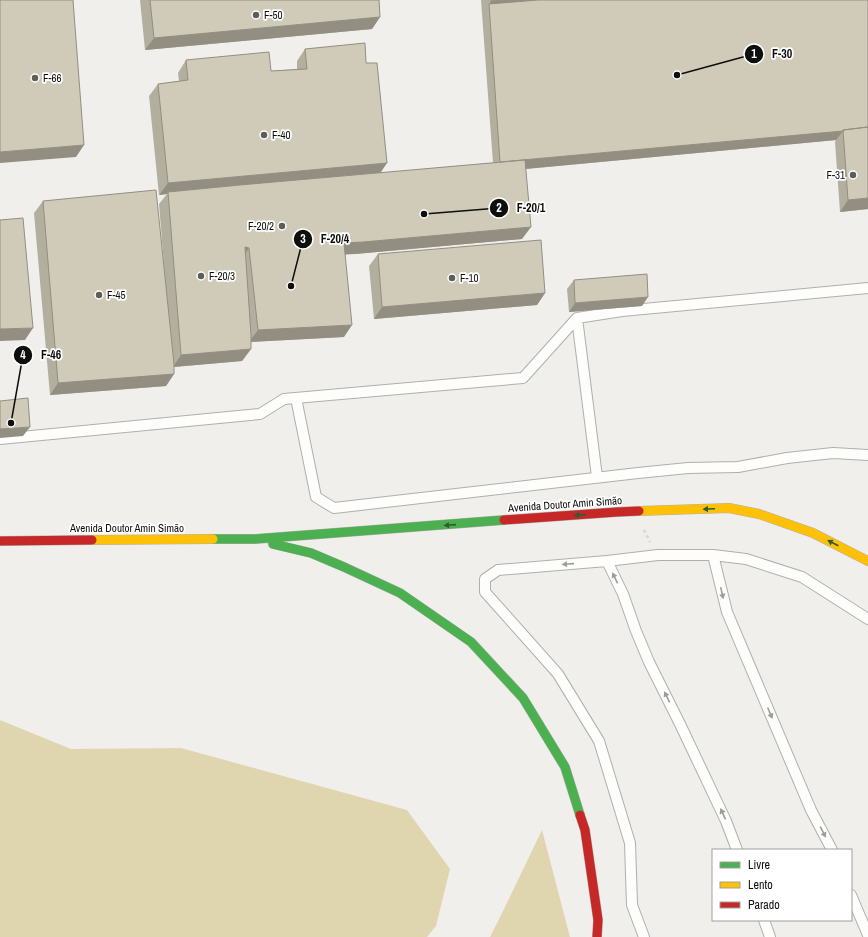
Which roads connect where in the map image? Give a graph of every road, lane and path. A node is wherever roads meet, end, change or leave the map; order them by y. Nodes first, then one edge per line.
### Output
1 (868, 288) edge
2 (577, 318) junction
3 (296, 398) junction
4 (0, 438) edge
5 (868, 455) edge
6 (597, 477) junction
7 (255, 539) junction
8 (0, 541) edge
9 (713, 555) junction
10 (607, 561) junction
11 (868, 561) edge
12 (868, 619) edge
13 (737, 849) edge
14 (831, 849) edge
15 (852, 898) edge
16 (764, 921) edge
17 (868, 935) edge
18 (597, 937) edge
19 (644, 937) edge
20 (770, 937) edge

1 - 2 lane
2 - 3 lane
2 - 6 lane
3 - 4 lane
3 - 6 lane
5 - 6 lane
7 - 8 street, Avenida Doutor Amin Simão
11 -> 7 street, Avenida Doutor Amin Simão
7 - 18 street, Avenida Doutor Amin Simão
9 - 10 lane
9 - 12 lane
9 -> 14 lane
13 -> 10 lane
10 -> 19 lane
15 - 17 lane
16 - 20 lane

